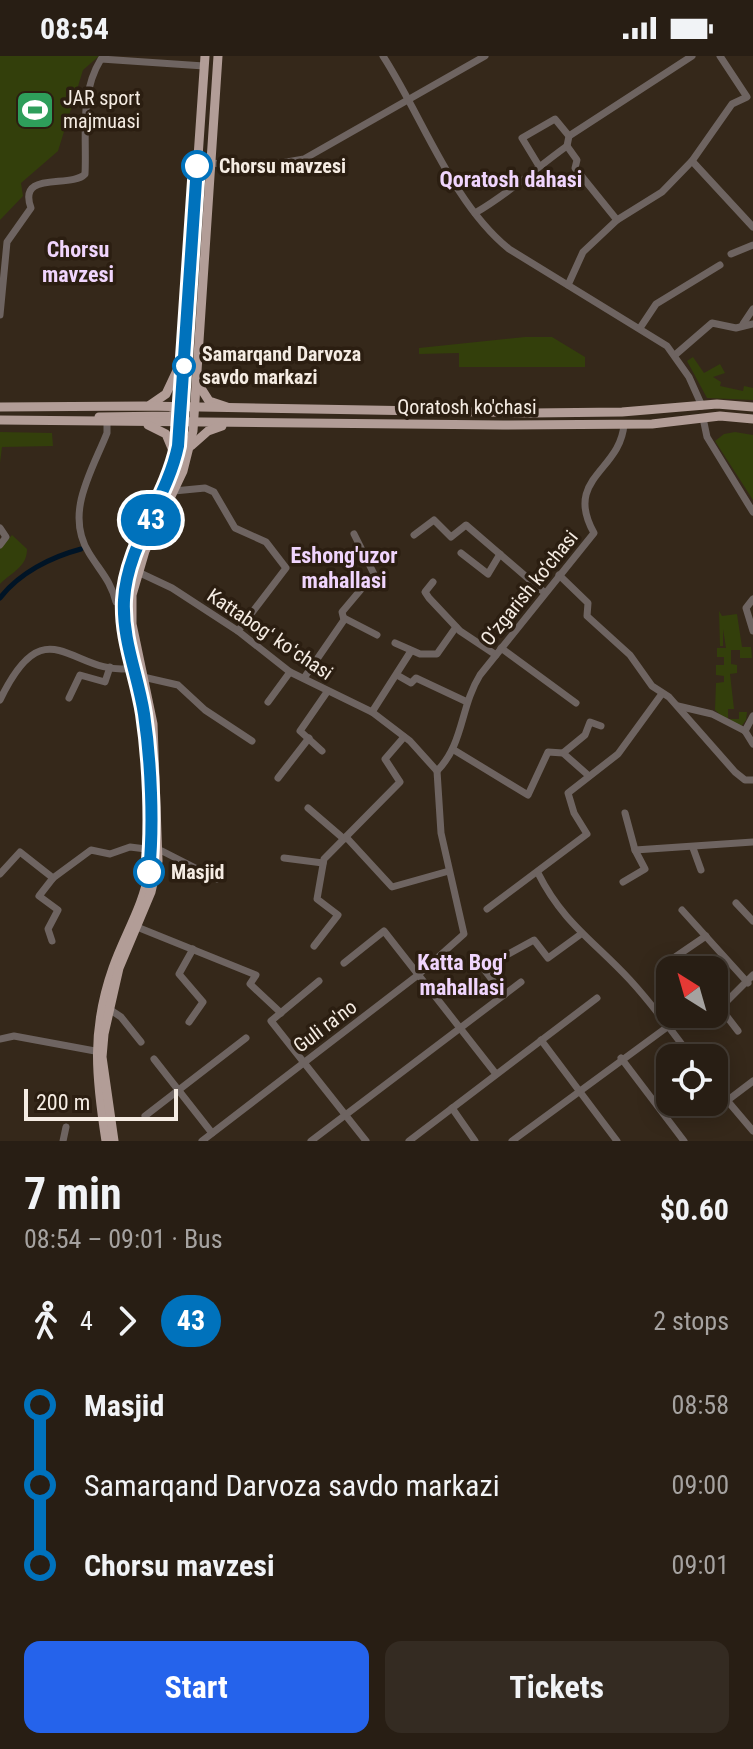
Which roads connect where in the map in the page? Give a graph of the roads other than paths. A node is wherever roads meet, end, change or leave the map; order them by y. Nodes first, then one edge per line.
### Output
1 (218, 56) edge
2 (383, 56) edge
3 (485, 56) edge
4 (692, 56) edge
5 (720, 56) edge
6 (204, 61) edge
7 (203, 88) junction
8 (215, 89) junction
9 (409, 101) junction
10 (569, 136) junction
11 (567, 146) junction
12 (692, 161) junction
13 (211, 163) junction
14 (539, 166) junction
15 (475, 213) junction
16 (617, 220) junction
17 (753, 227) edge
18 (753, 245) edge
19 (731, 254) dead end
20 (720, 265) dead end
21 (568, 285) junction
22 (753, 309) edge
23 (0, 315) edge
24 (743, 324) junction
25 (753, 324) edge
26 (640, 328) junction
27 (185, 353) junction
28 (675, 355) junction
29 (196, 381) junction
30 (144, 406) junction
31 (702, 406) junction
32 (0, 407) edge
33 (753, 407) edge
34 (238, 410) junction
35 (292, 411) junction
36 (622, 412) junction
37 (181, 415) junction
38 (194, 416) junction
39 (703, 418) junction
40 (753, 419) edge
41 (0, 420) edge
42 (68, 420) junction
43 (107, 422) junction
44 (137, 422) junction
45 (237, 423) junction
46 (624, 424) junction
47 (190, 448) junction
48 (174, 463) junction
49 (174, 491) junction
50 (164, 502) junction
51 (753, 512) edge
52 (0, 528) edge
53 (354, 534) dead end
54 (414, 535) dead end
55 (0, 545) edge
56 (461, 553) dead end
57 (500, 554) junction
58 (138, 572) junction
59 (559, 575) junction
60 (433, 582) dead end
61 (545, 593) junction
62 (753, 599) edge
63 (116, 602) dead end
64 (344, 618) junction
65 (456, 627) junction
66 (238, 631) junction
67 (753, 631) edge
68 (377, 635) dead end
69 (395, 643) dead end
70 (411, 651) junction
71 (498, 651) junction
72 (110, 667) junction
73 (133, 668) junction
74 (290, 672) junction
75 (397, 675) junction
76 (143, 677) junction
77 (304, 678) junction
78 (327, 692) junction
79 (661, 695) junction
80 (69, 698) dead end
81 (0, 700) edge
82 (465, 701) junction
83 (268, 702) dead end
84 (576, 703) dead end
85 (678, 706) junction
86 (372, 712) junction
87 (753, 716) edge
88 (601, 726) dead end
89 (745, 731) junction
90 (404, 737) junction
91 (309, 738) junction
92 (252, 741) dead end
93 (753, 744) edge
94 (151, 749) junction
95 (454, 750) junction
96 (322, 751) dead end
97 (563, 753) junction
98 (437, 771) junction
99 (589, 776) junction
100 (278, 778) dead end
101 (753, 780) edge
102 (308, 808) dead end
103 (625, 813) dead end
104 (345, 838) junction
105 (753, 842) edge
106 (693, 848) junction
107 (154, 850) junction
108 (635, 850) junction
109 (284, 858) dead end
110 (323, 863) junction
111 (701, 870) dead end
112 (449, 871) junction
113 (538, 873) junction
114 (0, 874) edge
115 (53, 878) junction
116 (217, 879) dead end
117 (623, 882) dead end
118 (736, 903) dead end
119 (487, 909) dead end
120 (682, 910) dead end
121 (753, 921) edge
122 (137, 927) junction
123 (581, 934) junction
124 (706, 936) junction
125 (52, 941) dead end
126 (314, 946) dead end
127 (193, 949) junction
128 (677, 956) edge
129 (344, 963) dead end
130 (418, 975) junction
131 (753, 975) edge
132 (319, 981) dead end
133 (521, 982) dead end
134 (748, 983) junction
135 (504, 995) junction
136 (597, 998) dead end
137 (109, 1009) junction
138 (656, 1009) edge
139 (281, 1013) junction
140 (189, 1022) dead end
141 (460, 1028) junction
142 (666, 1028) edge
143 (738, 1031) dead end
144 (246, 1038) dead end
145 (0, 1039) edge
146 (541, 1040) junction
147 (141, 1042) dead end
148 (95, 1051) junction
149 (621, 1058) junction
150 (154, 1059) dead end
151 (303, 1063) junction
152 (496, 1074) junction
153 (753, 1081) edge
154 (578, 1089) junction
155 (178, 1091) junction
156 (728, 1100) joint
157 (452, 1108) junction
158 (345, 1114) junction
159 (145, 1116) dead end
160 (66, 1127) dead end
161 (753, 1131) edge
162 (212, 1133) junction
163 (63, 1141) edge
164 (106, 1141) edge
165 (114, 1141) edge
166 (202, 1141) edge
167 (311, 1141) edge
168 (366, 1141) edge
169 (409, 1141) edge
170 (475, 1141) edge
171 (512, 1141) edge
172 (617, 1141) edge
173 (684, 1141) edge

1 - 8 main road
2 - 9 street
3 - 9 street
4 - 10 street
5 - 12 street
6 - 7 main road
6 - 23 street
7 - 8 main road
7 - 27 main road
8 - 13 main road
9 - 13 street
9 - 15 street
10 - 11 street
10 - 14 street
11 - 14 street
11 - 16 street
12 - 16 street
12 - 17 street
13 - 29 main road
14 - 15 street
15 - 21 street
16 - 21 street
18 - 19 street
20 - 26 street
21 - 26 street
22 - 24 street
24 - 25 street
24 - 28 street
26 - 28 street
27 - 30 main road
27 - 37 main road
28 - 31 street
29 - 34 main road
29 - 38 main road
30 - 32 main road
30 - 37 main road
31 - 33 main road, Qoratosh ko'chasi
31 - 36 main road, Qoratosh ko'chasi
31 - 39 main road
34 - 35 main road, Qoratosh ko'chasi
34 - 38 main road, Qoratosh ko'chasi
35 - 36 main road, Qoratosh ko'chasi
35 - 38 main road
36 - 46 main road
37 - 38 main road
37 - 42 main road
37 - 44 main road
37 - 48 main road
38 - 45 main road, Qoratosh ko'chasi
38 - 47 main road
39 - 40 main road, Qoratosh ko'chasi
39 - 46 main road, Qoratosh ko'chasi
39 - 51 street
41 - 42 main road
42 - 43 main road
43 - 44 main road
43 - 63 street
44 - 48 main road
45 - 46 main road, Qoratosh ko'chasi
45 - 47 main road
46 - 59 street, O‘zgarish ko‘chasi
47 - 49 main road
48 - 50 main road
49 - 50 main road
49 - 66 street
50 - 58 main road
50 - 73 main road
52 - 55 street
53 - 64 street
54 - 57 street
56 - 57 street
57 - 61 street
58 - 66 street, Kattabogʻ koʻchasi
58 - 76 main road
59 - 61 street, O‘zgarish ko‘chasi
59 - 79 street
60 - 65 street
61 - 71 street, O‘zgarish ko‘chasi
62 - 67 street
64 - 68 street
64 - 77 street
65 - 70 street
65 - 71 street
66 - 74 street, Kattabogʻ koʻchasi
69 - 70 street
70 - 75 street
71 - 82 street, O‘zgarish ko‘chasi
71 - 84 street
72 - 73 street
72 - 80 street
72 - 81 street
73 - 94 main road
74 - 77 street, Kattabogʻ koʻchasi
74 - 83 street
75 - 82 street
75 - 86 street
76 - 92 street
76 - 94 main road
77 - 78 street, Kattabogʻ koʻchasi
78 - 86 street, Kattabogʻ koʻchasi
78 - 91 street
79 - 85 street
79 - 99 street
82 - 95 street, O‘zgarish ko‘chasi
85 - 89 street
85 - 101 street
86 - 90 street, Kattabogʻ koʻchasi
87 - 89 street
88 - 97 street
89 - 93 street
90 - 98 street, Kattabogʻ koʻchasi
90 - 104 street
91 - 96 street
91 - 100 street
94 - 107 main road
95 - 97 street
95 - 98 street, O‘zgarish ko‘chasi
97 - 99 street
98 - 112 street
99 - 113 street
102 - 104 street
103 - 108 street
104 - 110 street
104 - 112 street
105 - 106 street
106 - 108 street
106 - 111 street
107 - 115 street
107 - 116 street
107 - 122 main road
107 - 148 main road
108 - 117 street
109 - 110 street
110 - 126 street
112 - 130 street, Guli ra'no
113 - 119 street
113 - 123 street
114 - 115 street
115 - 125 street
118 - 121 street
120 - 124 street
122 - 127 street
122 - 137 main road
123 - 135 street
123 - 138 street
124 - 128 street
124 - 134 street
127 - 139 street
127 - 140 street
129 - 130 street
130 - 141 street
130 - 151 street, Guli ra'no
131 - 134 street
132 - 139 street
133 - 135 street
134 - 143 street
135 - 141 street
136 - 146 street
137 - 147 street
137 - 165 main road
139 - 151 street
141 - 152 street
141 - 158 street
142 - 149 street
144 - 155 street
145 - 148 street
146 - 152 street
146 - 154 street
148 - 164 main road
149 - 154 street
149 - 173 street
150 - 155 street
151 - 158 street
151 - 162 street, Guli ra'no
152 - 157 street
153 - 156 street
154 - 171 street
154 - 172 street
155 - 159 street
155 - 162 street
156 - 161 street
157 - 169 street
157 - 170 street
158 - 167 street
158 - 168 street
160 - 163 street
162 - 166 street, Guli ra'no

